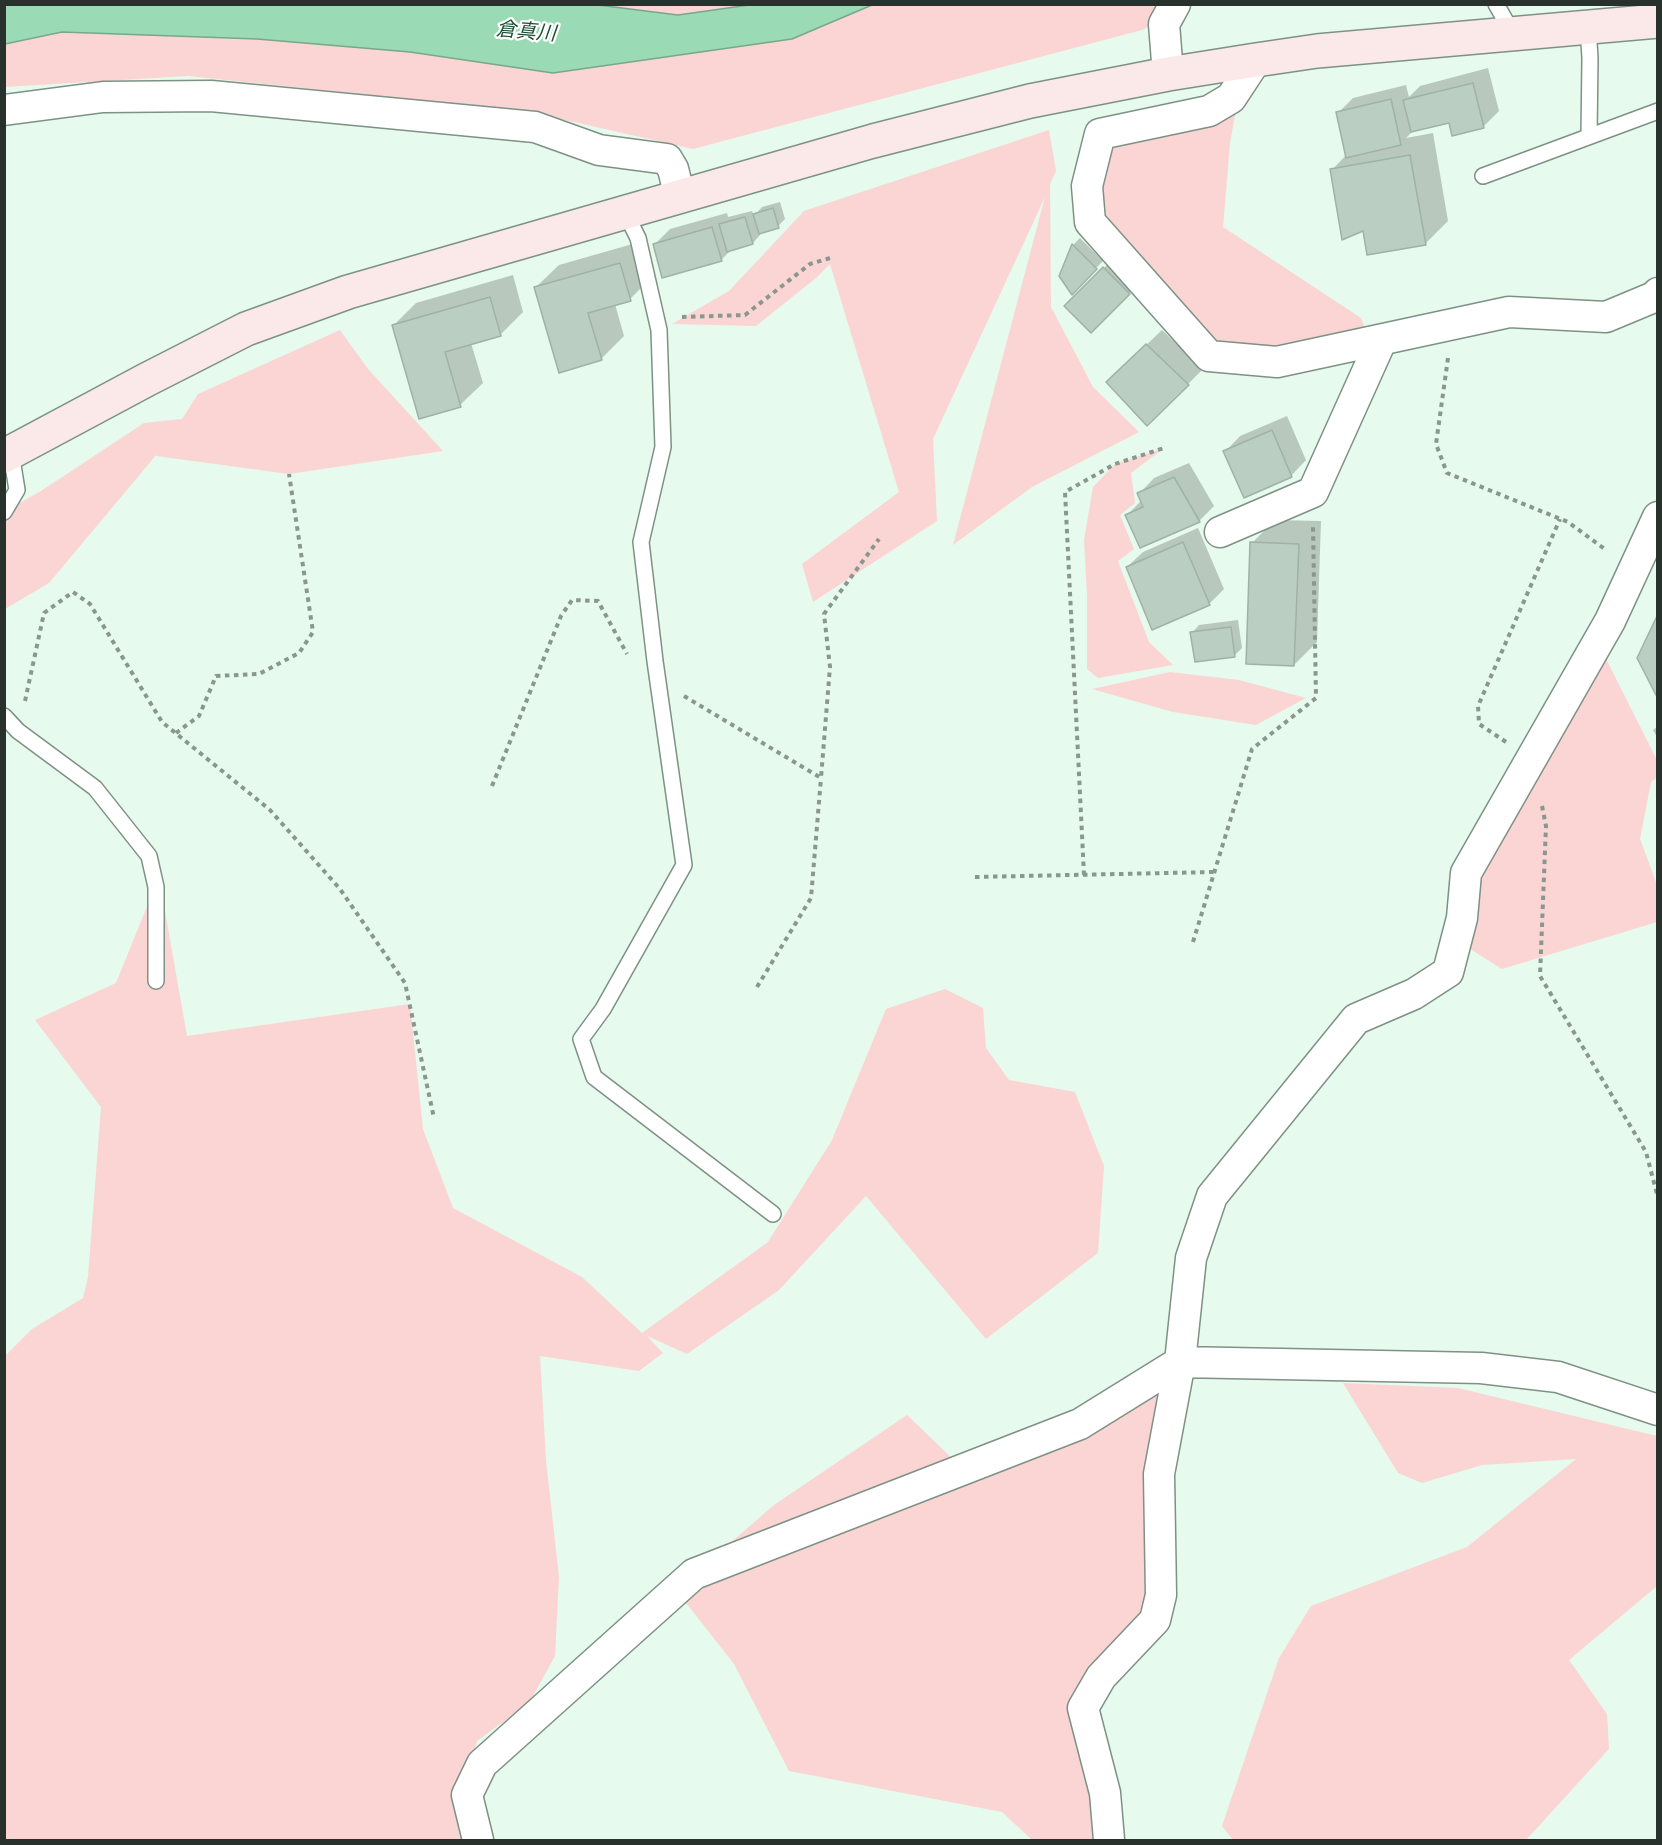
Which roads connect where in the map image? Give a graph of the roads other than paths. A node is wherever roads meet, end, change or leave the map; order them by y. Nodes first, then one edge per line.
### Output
1 (1174, 4) edge
2 (1496, 4) edge
3 (1658, 21) edge
4 (1588, 28) junction
5 (1513, 34) junction
6 (1256, 60) junction
7 (1168, 74) junction
8 (4, 110) edge
9 (1658, 111) edge
10 (1589, 136) junction
11 (1483, 176) dead end
12 (680, 197) junction
13 (625, 213) junction
14 (1658, 293) edge
15 (1381, 341) junction
16 (8, 454) edge
17 (4, 512) edge
18 (1658, 516) edge
19 (1220, 532) dead end
20 (4, 716) edge
21 (156, 981) dead end
22 (773, 1214) dead end
23 (1180, 1362) junction
24 (1658, 1410) edge
25 (478, 1840) edge
26 (1108, 1840) edge

1 - 7 street
2 - 5 lane
3 - 4 street
4 - 5 street
4 - 10 lane
5 - 6 street
6 - 7 street
6 - 15 street
7 - 12 street
8 - 12 street
9 - 10 lane
10 - 11 lane
12 - 13 street
13 - 16 street
13 - 22 lane
14 - 15 street
15 - 19 street
16 - 17 lane
18 - 23 street
20 - 21 lane
23 - 24 street
23 - 25 street
23 - 26 street

